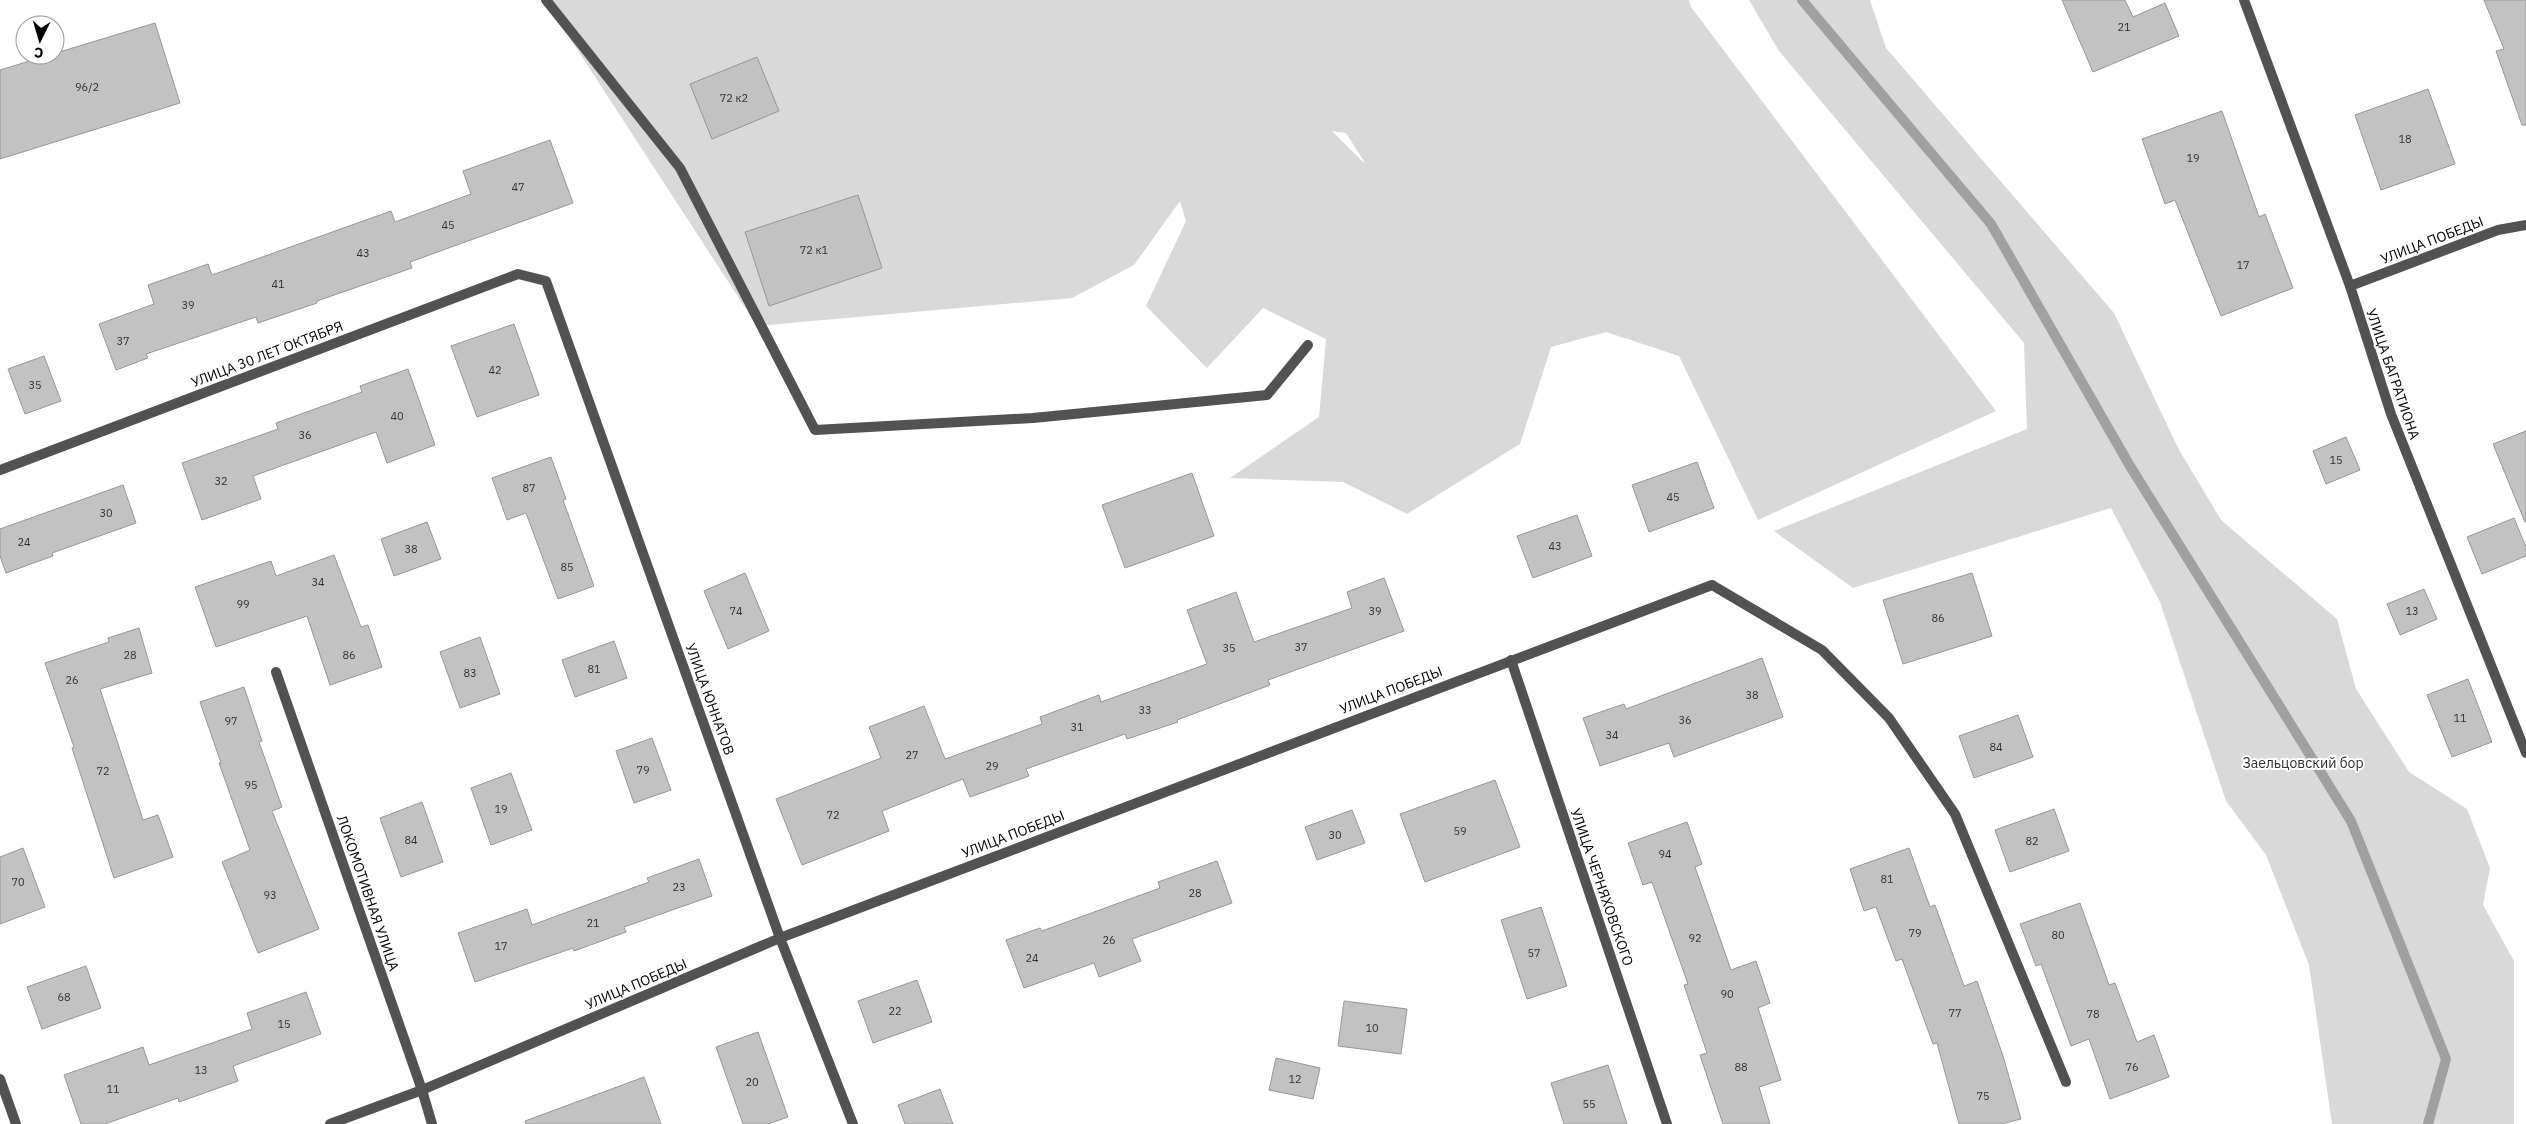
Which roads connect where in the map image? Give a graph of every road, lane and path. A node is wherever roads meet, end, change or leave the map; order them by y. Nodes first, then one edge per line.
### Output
1 (546, 0) edge
2 (2244, 0) edge
3 (2526, 225) edge
4 (546, 281) joint
5 (2350, 286) junction
6 (1308, 345) dead end
7 (0, 470) edge
8 (1511, 660) junction
9 (276, 672) dead end
10 (2526, 753) edge
11 (780, 938) junction
12 (0, 1079) edge
13 (2066, 1082) dead end
14 (422, 1090) junction
15 (16, 1124) edge
16 (330, 1124) edge
17 (432, 1124) edge
18 (853, 1124) edge
19 (1667, 1124) edge

1 - 6 street
2 - 5 street, УЛИЦА БАГРАТИОНА
3 - 5 street, УЛИЦА ПОБЕДЫ
4 - 7 street, УЛИЦА 30 ЛЕТ ОКТЯБРЯ
4 - 11 street, УЛИЦА ЮННАТОВ
5 - 10 street, УЛИЦА БАГРАТИОНА
8 - 11 street, УЛИЦА ПОБЕДЫ
8 - 13 street, УЛИЦА ПОБЕДЫ
8 - 19 street, УЛИЦА ЧЕРНЯХОВСКОГО
9 - 14 street, ЛОКОМОТИВНАЯ УЛИЦА
11 - 14 street, УЛИЦА ПОБЕДЫ
11 - 18 street, УЛИЦА ЮННАТОВ
12 - 15 street
14 - 16 street, УЛИЦА ПОБЕДЫ
14 - 17 street, ЛОКОМОТИВНАЯ УЛИЦА

